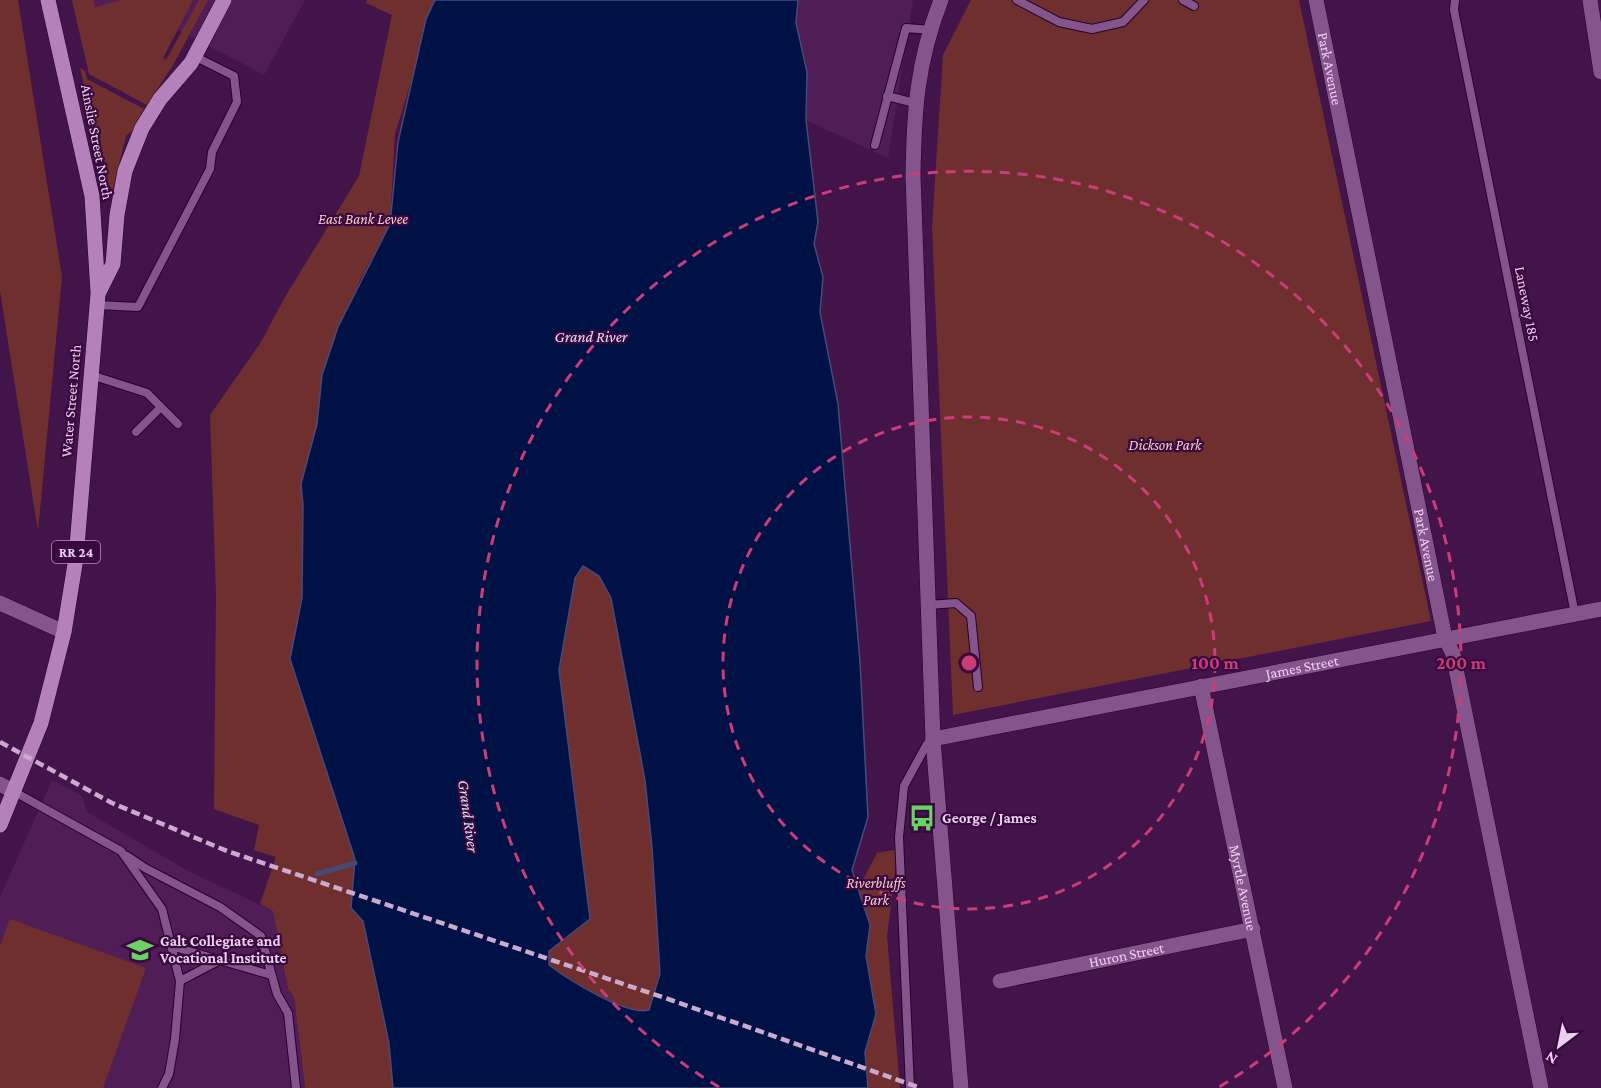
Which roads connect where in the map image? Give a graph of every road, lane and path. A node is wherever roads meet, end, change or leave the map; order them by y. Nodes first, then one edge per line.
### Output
1 (48, 0) edge
2 (224, 0) edge
3 (941, 0) edge
4 (1017, 0) edge
5 (1144, 0) edge
6 (1183, 0) edge
7 (1316, 0) edge
8 (1455, 0) edge
9 (1590, 0) edge
10 (1194, 6) dead end
11 (931, 30) junction
12 (194, 57) junction
13 (1601, 72) edge
14 (887, 96) junction
15 (915, 103) junction
16 (875, 145) dead end
17 (98, 299) junction
18 (91, 375) junction
19 (162, 407) junction
20 (178, 424) dead end
21 (136, 432) dead end
22 (0, 603) edge
23 (928, 605) junction
24 (1601, 609) edge
25 (1575, 614) junction
26 (64, 632) junction
27 (1445, 638) junction
28 (1201, 686) junction
29 (978, 687) dead end
30 (933, 740) junction
31 (6, 788) edge
32 (0, 825) edge
33 (121, 851) junction
34 (1253, 929) junction
35 (171, 946) junction
36 (220, 960) junction
37 (272, 975) junction
38 (180, 981) junction
39 (1000, 981) dead end
40 (162, 1088) edge
41 (297, 1088) edge
42 (910, 1088) edge
43 (961, 1088) edge
44 (1286, 1088) edge
45 (1541, 1088) edge

1 - 17 main road, Ainslie Street North / RR 24
2 - 12 main road, Water Street North / RR 24
3 - 11 street
4 - 5 lane
6 - 10 lane
7 - 27 street, Park Avenue
8 - 25 lane, Laneway 185
9 - 13 street
11 - 14 lane
11 - 15 street
12 - 17 main road, Water Street North / RR 24
12 - 17 lane
14 - 15 lane
14 - 16 lane
15 - 23 street
17 - 18 main road, Water Street North / RR 24
18 - 19 lane
18 - 26 main road, Water Street North / RR 24
19 - 20 lane
19 - 21 lane
22 - 26 street
23 - 29 lane
23 - 30 street
24 - 25 street, James Street
25 - 27 street, James Street
26 - 31 main road, Water Street North / RR 24
27 - 28 street, James Street
27 - 45 street, Park Avenue
28 - 30 street, James Street
28 - 34 street, Myrtle Avenue
30 - 42 lane
30 - 43 street
31 - 32 main road, Water Street North / RR 24
31 - 33 lane
33 - 35 lane
33 - 37 lane
34 - 39 street, Huron Street
34 - 44 street, Myrtle Avenue
35 - 36 lane
35 - 38 lane
36 - 37 lane
36 - 38 lane
37 - 41 lane
38 - 40 lane

